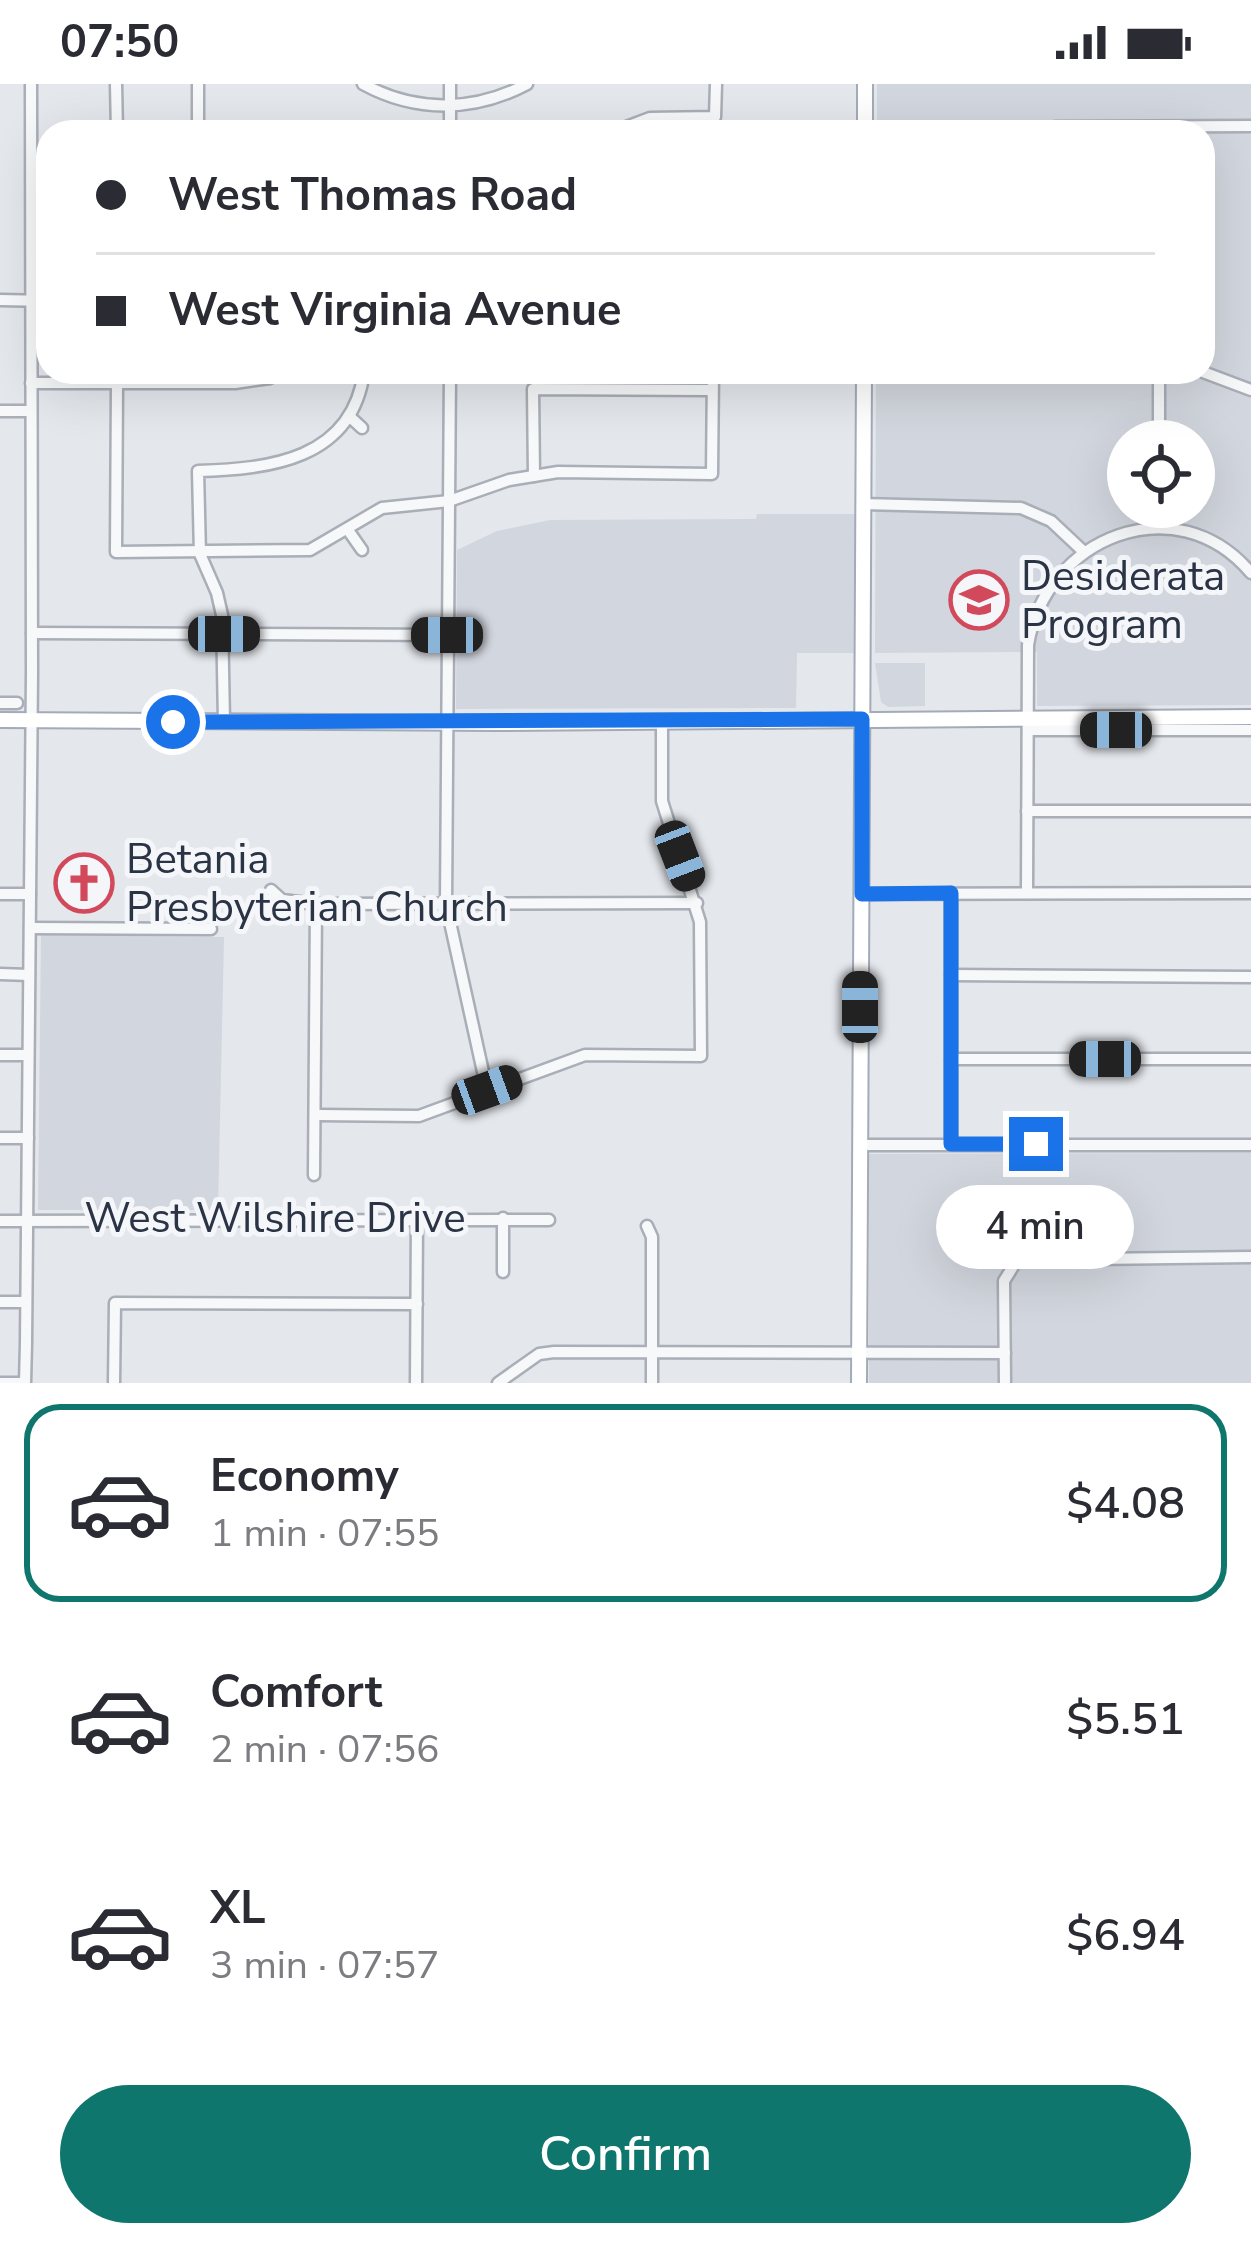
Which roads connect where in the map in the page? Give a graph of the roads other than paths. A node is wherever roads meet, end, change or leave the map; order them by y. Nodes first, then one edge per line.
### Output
1 (32, 84) edge
2 (116, 84) edge
3 (198, 84) edge
4 (363, 84) edge
5 (450, 84) edge
6 (527, 84) edge
7 (716, 84) edge
8 (865, 84) edge
9 (450, 105) junction
10 (117, 120) edge
11 (198, 120) edge
12 (450, 120) edge
13 (645, 120) edge
14 (865, 120) edge
15 (1251, 126) edge
16 (1215, 127) edge
17 (32, 219) junction
18 (36, 219) edge
19 (0, 300) edge
20 (31, 300) junction
21 (36, 300) edge
22 (1215, 376) edge
23 (31, 383) junction
24 (36, 383) edge
25 (117, 384) edge
26 (360, 384) edge
27 (449, 384) edge
28 (712, 384) edge
29 (864, 384) edge
30 (1160, 384) edge
31 (712, 390) junction
32 (1251, 390) edge
33 (0, 411) edge
34 (31, 411) junction
35 (349, 416) junction
36 (1159, 420) edge
37 (362, 428) dead end
38 (534, 476) junction
39 (449, 501) junction
40 (863, 504) junction
41 (1158, 528) joint
42 (348, 530) junction
43 (362, 550) dead end
44 (1084, 552) junction
45 (200, 554) junction
46 (1251, 572) edge
47 (32, 633) junction
48 (224, 634) junction
49 (447, 635) junction
50 (17, 703) dead end
51 (0, 704) edge
52 (1251, 717) edge
53 (862, 719) junction
54 (0, 721) edge
55 (32, 721) junction
56 (224, 722) junction
57 (662, 722) junction
58 (448, 724) junction
59 (1028, 724) junction
60 (1251, 730) edge
61 (1027, 811) junction
62 (1251, 811) edge
63 (271, 890) dead end
64 (1027, 892) junction
65 (951, 893) junction
66 (1251, 893) edge
67 (0, 894) edge
68 (30, 894) junction
69 (862, 894) junction
70 (697, 903) junction
71 (316, 904) junction
72 (446, 904) junction
73 (30, 928) junction
74 (211, 929) dead end
75 (0, 974) edge
76 (29, 975) junction
77 (951, 975) junction
78 (1251, 977) edge
79 (0, 1055) edge
80 (28, 1055) junction
81 (1251, 1058) edge
82 (951, 1059) junction
83 (487, 1090) junction
84 (317, 1115) junction
85 (0, 1138) edge
86 (28, 1138) junction
87 (859, 1144) junction
88 (951, 1144) junction
89 (1251, 1145) edge
90 (314, 1175) dead end
91 (503, 1218) junction
92 (417, 1219) junction
93 (26, 1220) junction
94 (549, 1220) dead end
95 (0, 1221) edge
96 (646, 1226) dead end
97 (1251, 1257) edge
98 (503, 1272) dead end
99 (0, 1302) edge
100 (26, 1302) junction
101 (417, 1304) junction
102 (652, 1351) junction
103 (859, 1353) junction
104 (1005, 1353) junction
105 (0, 1383) edge
106 (25, 1383) edge
107 (114, 1383) edge
108 (416, 1383) edge
109 (498, 1383) edge
110 (652, 1383) edge
111 (859, 1383) edge
112 (1005, 1383) edge

1 - 17 street
2 - 10 street
3 - 11 street
4 - 9 street
5 - 9 street
6 - 9 street
7 - 13 street
8 - 14 main road
9 - 12 street
15 - 16 street
17 - 18 street
17 - 20 street
19 - 20 street
20 - 21 street
20 - 23 street
22 - 32 street
23 - 24 street
23 - 34 street
25 - 45 street
26 - 35 street
27 - 39 street
28 - 31 street
29 - 40 main road
30 - 36 street
31 - 38 street
31 - 38 street
33 - 34 street
34 - 47 street
35 - 37 street
35 - 45 street
38 - 39 street
39 - 42 street
39 - 49 street
40 - 44 street
40 - 53 main road
41 - 44 street
41 - 46 street
42 - 43 street
42 - 45 street
44 - 59 street
45 - 48 street
47 - 48 street
47 - 55 street
48 - 49 street
48 - 56 street
49 - 58 street
50 - 51 street
52 - 59 main road
53 - 57 main road
53 - 59 main road
53 - 69 main road
54 - 55 main road
55 - 56 main road
55 - 68 street
56 - 58 main road
57 - 58 main road
57 - 70 street
58 - 72 street
59 - 60 street
59 - 61 street
61 - 62 street
61 - 64 street
63 - 71 street
64 - 65 street
64 - 66 street
65 - 69 street
65 - 77 street
67 - 68 street
68 - 73 street
69 - 87 main road
70 - 72 street
70 - 83 street
71 - 72 street
71 - 84 street
72 - 83 street
73 - 74 street
73 - 76 street
75 - 76 street
76 - 80 street
77 - 78 street
77 - 82 street
79 - 80 street
80 - 86 street
81 - 82 street
82 - 88 street
83 - 84 street
84 - 90 street
85 - 86 street
86 - 93 street
87 - 88 street
87 - 103 main road
88 - 89 street
91 - 92 street, West Wilshire Drive
91 - 94 street, West Wilshire Drive
91 - 98 street
92 - 93 street, West Wilshire Drive
92 - 101 street
93 - 95 street, West Wilshire Drive
93 - 100 street
96 - 102 street
97 - 104 street
99 - 100 street
100 - 106 street
101 - 107 street
101 - 108 street
102 - 103 street
102 - 109 street
102 - 110 street
103 - 104 street
103 - 111 main road
104 - 112 street
105 - 106 street

